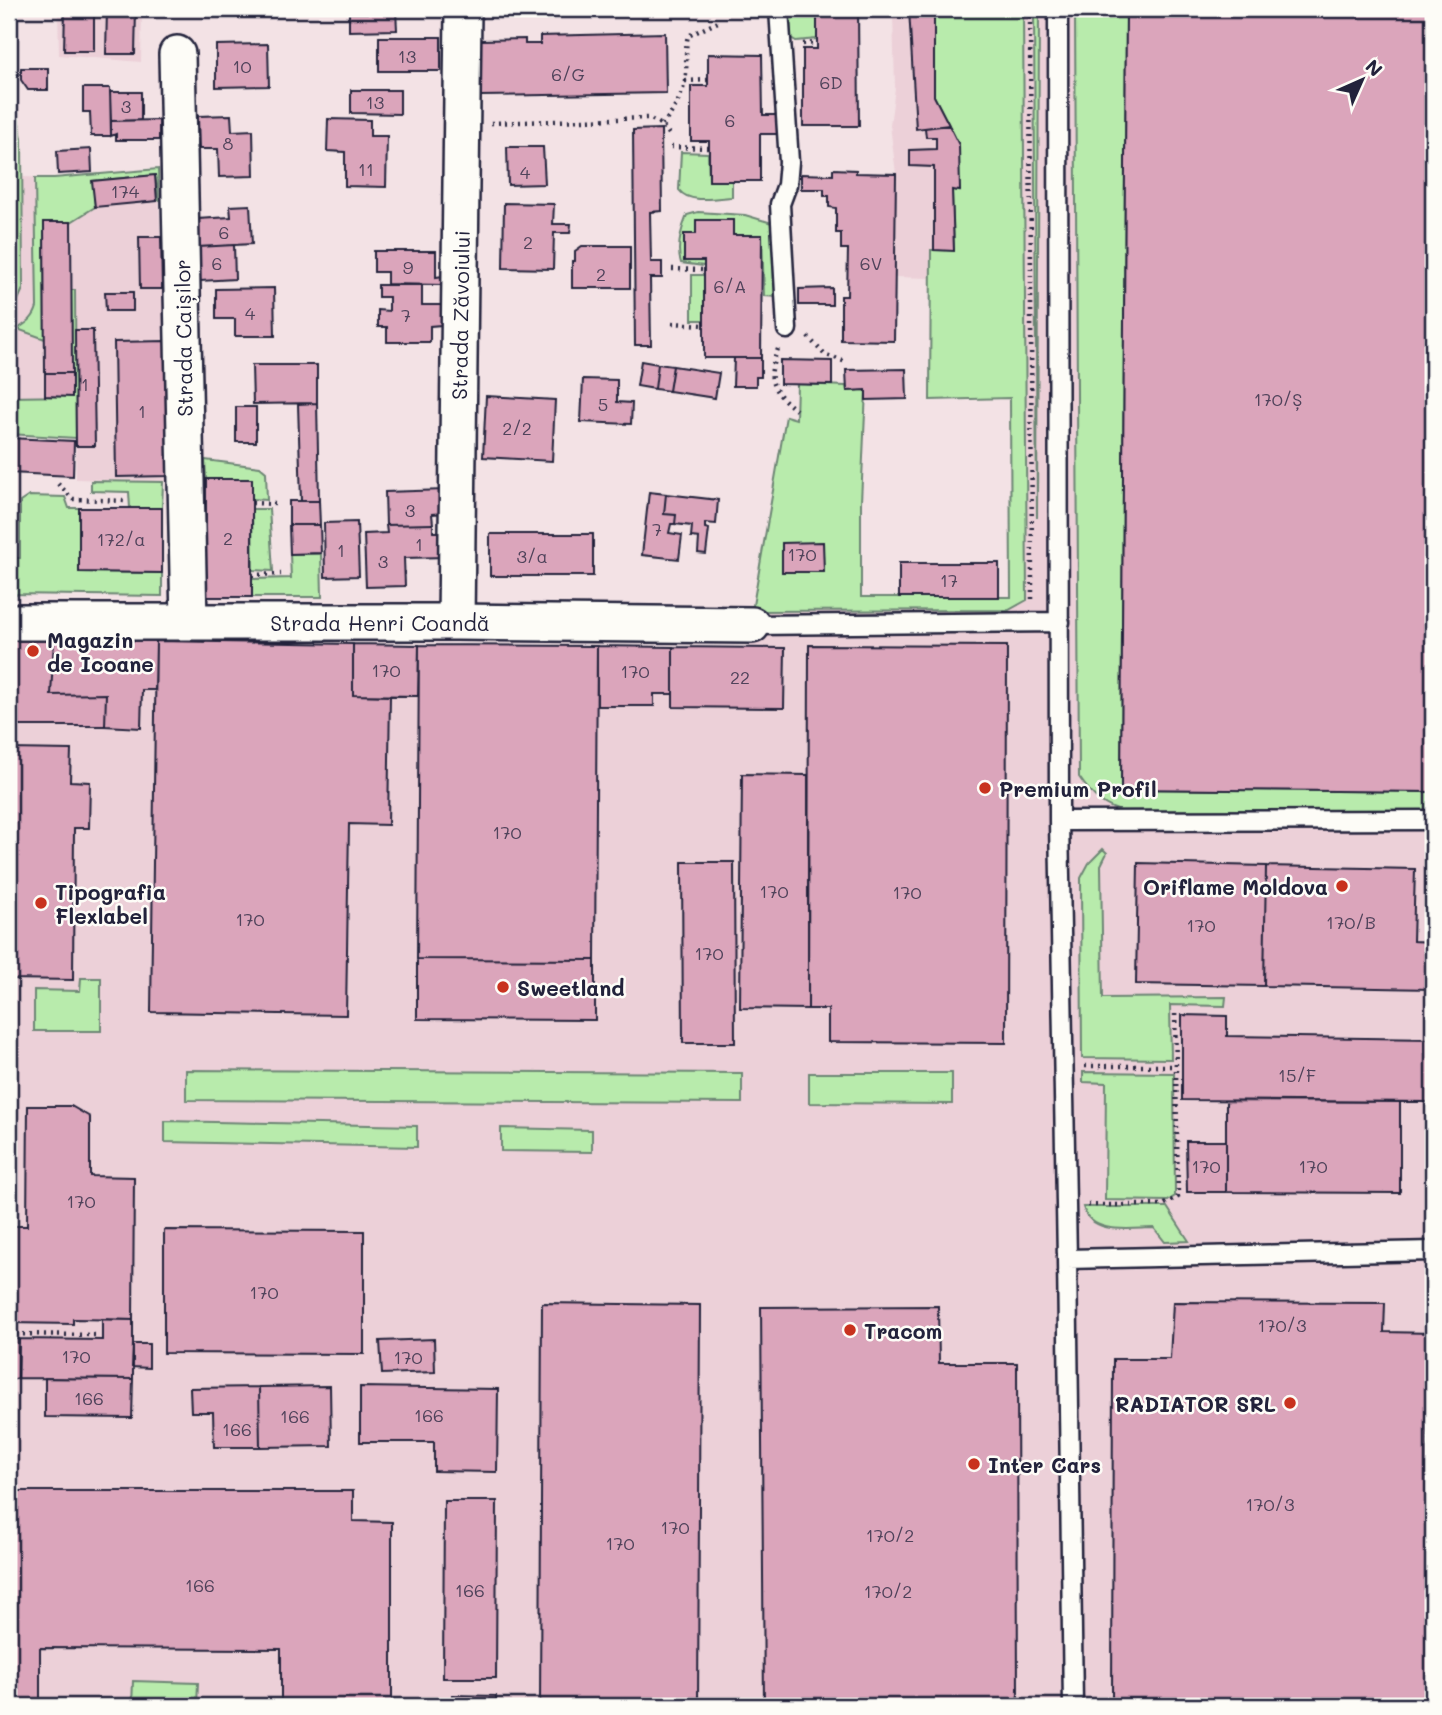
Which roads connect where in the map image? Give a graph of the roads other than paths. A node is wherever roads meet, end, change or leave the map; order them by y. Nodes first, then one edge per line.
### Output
1 (463, 9) edge
2 (779, 9) edge
3 (1058, 9) edge
4 (177, 54) dead end
5 (786, 321) road end
6 (9, 622) edge
7 (189, 622) junction
8 (456, 622) junction
9 (1060, 622) junction
10 (751, 625) joint
11 (1433, 820) edge
12 (1059, 821) junction
13 (1433, 1251) edge
14 (1067, 1259) junction
15 (1073, 1706) edge

1 - 8 street, Strada Zăvoiului
2 - 5 lane
3 - 9 lane
4 - 7 street, Strada Caișilor
6 - 7 street, Strada Henri Coandă
7 - 8 street, Strada Henri Coandă
8 - 10 street, Strada Henri Coandă
9 - 10 lane
9 - 12 lane
11 - 12 lane
12 - 14 lane
13 - 14 lane
14 - 15 lane

